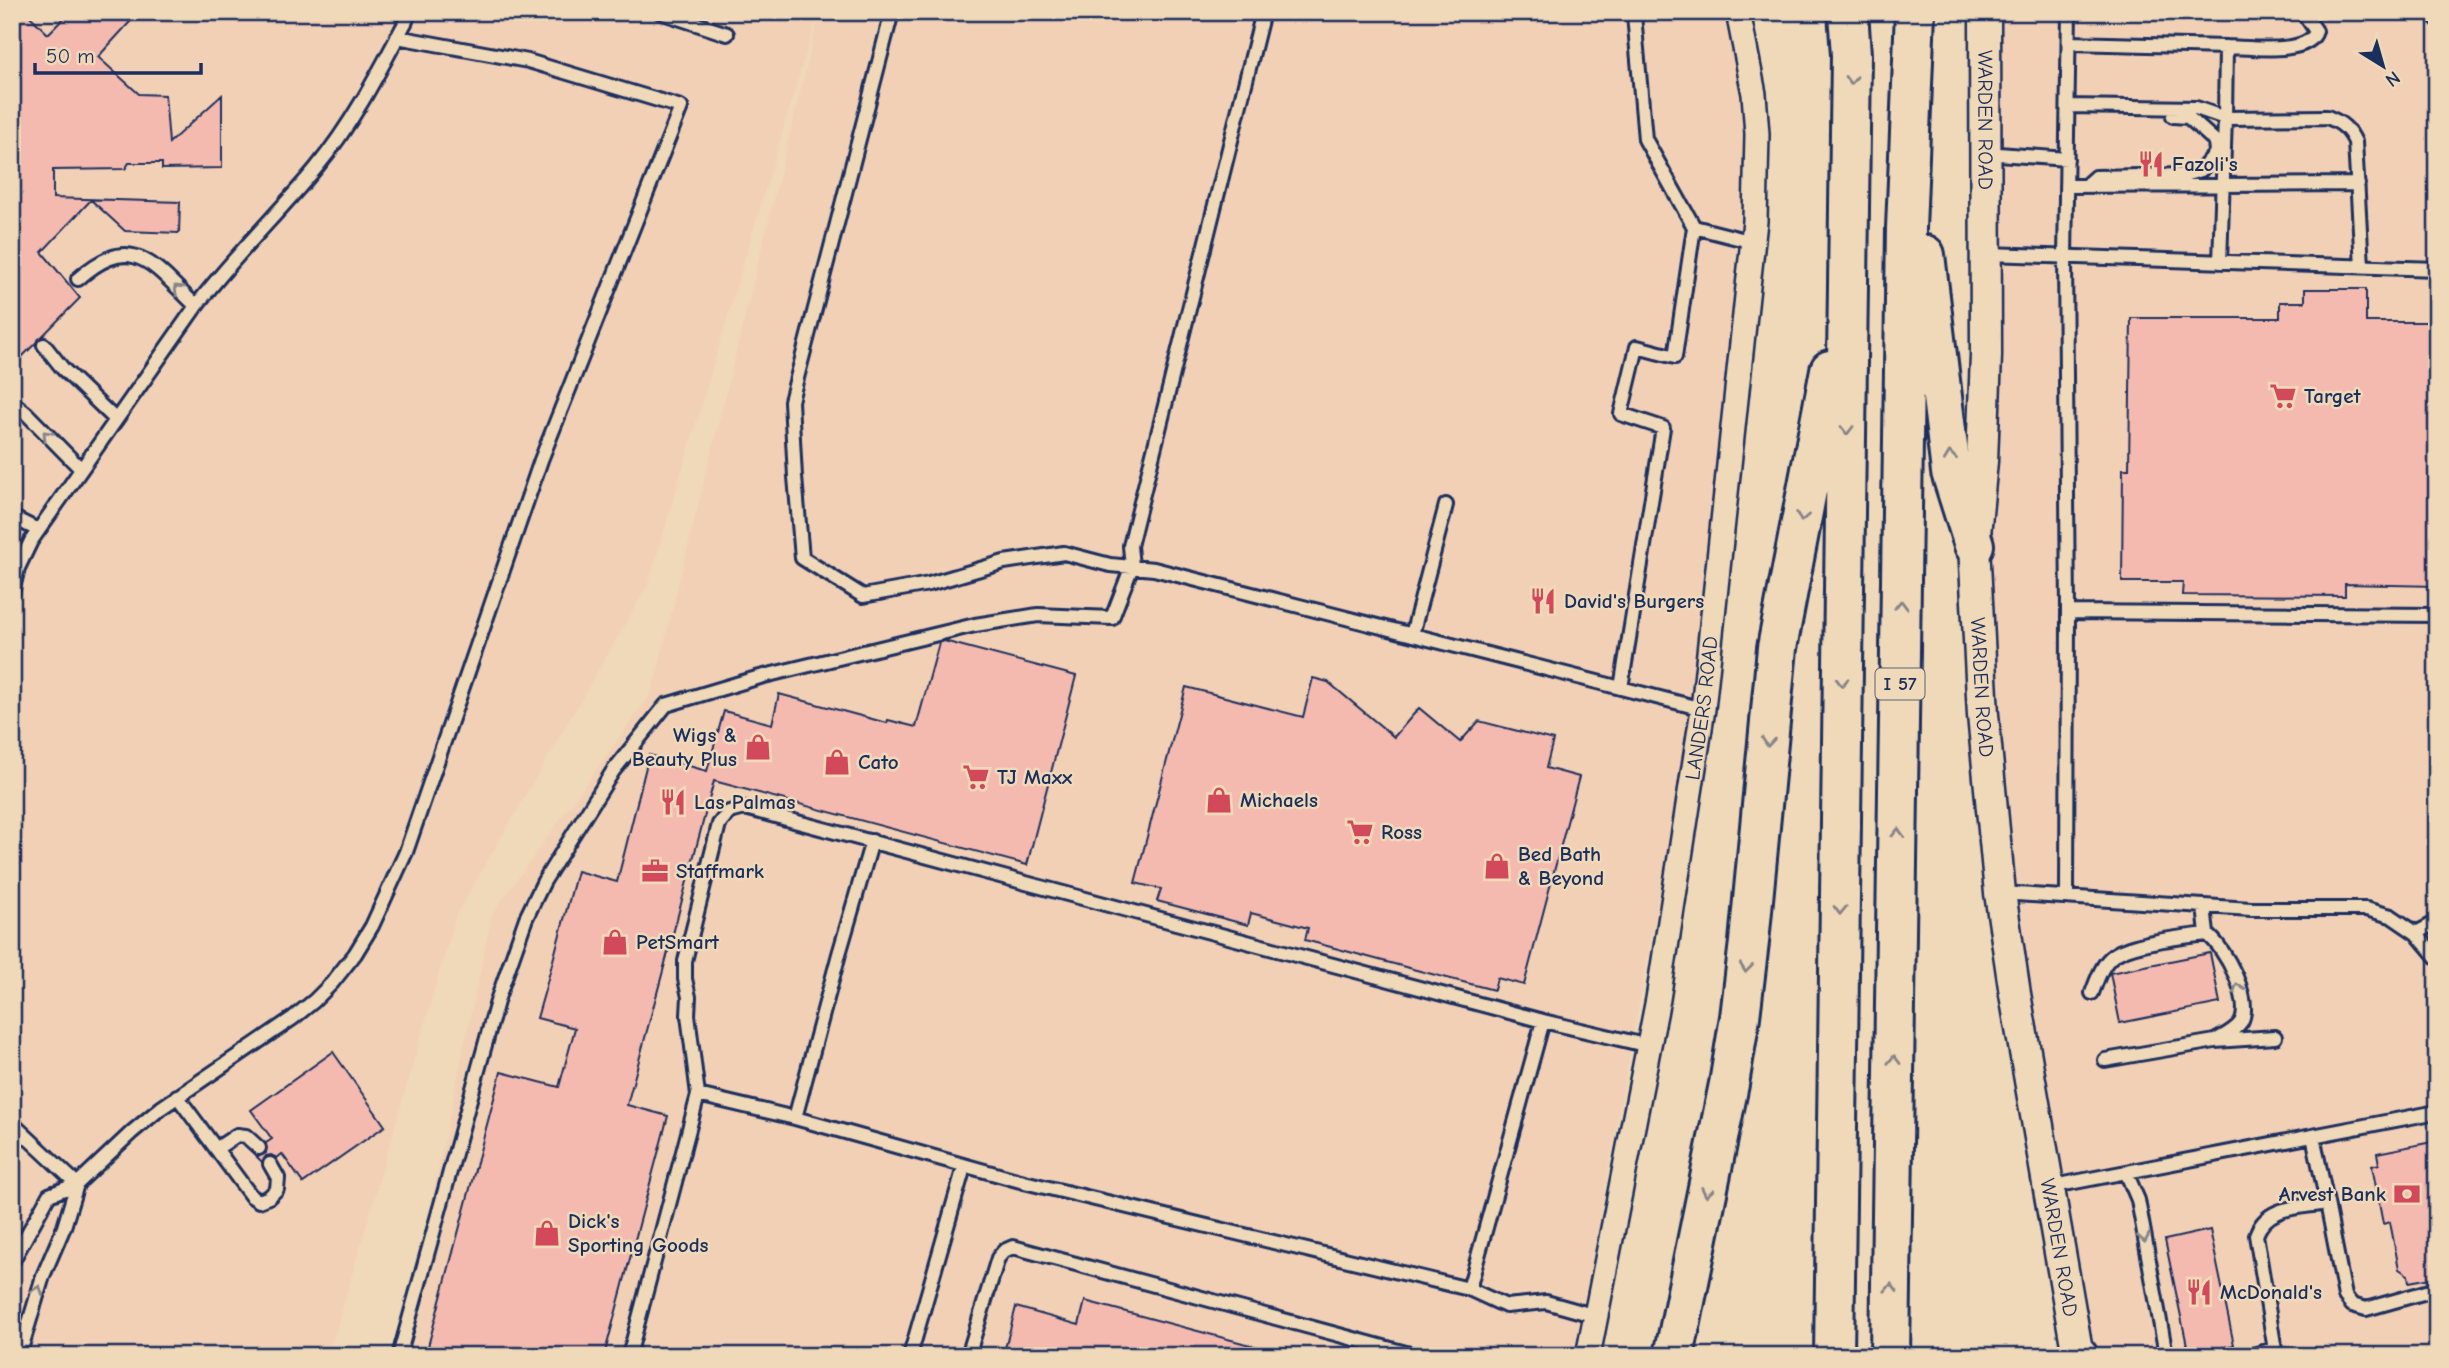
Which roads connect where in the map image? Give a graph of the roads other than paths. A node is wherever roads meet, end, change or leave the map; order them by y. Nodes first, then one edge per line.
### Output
1 (408, 12) edge
2 (892, 12) edge
3 (1263, 12) edge
4 (1631, 12) edge
5 (1738, 12) edge
6 (1848, 12) edge
7 (1915, 12) edge
8 (1985, 12) edge
9 (2069, 12) edge
10 (2303, 12) edge
11 (2432, 12) edge
12 (664, 13) edge
13 (2437, 19) edge
14 (727, 34) dead end
15 (397, 37) junction
16 (2068, 43) junction
17 (2226, 47) junction
18 (2068, 106) junction
19 (2109, 107) junction
20 (2225, 118) junction
21 (1910, 132) junction
22 (1985, 153) junction
23 (2067, 159) junction
24 (2358, 184) junction
25 (2066, 186) junction
26 (2085, 186) junction
27 (2222, 186) junction
28 (1694, 227) junction
29 (1753, 242) junction
30 (1986, 254) junction
31 (2065, 257) junction
32 (2220, 262) junction
33 (2362, 266) junction
34 (2437, 269) edge
35 (78, 279) dead end
36 (1847, 282) junction
37 (196, 306) junction
38 (44, 345) dead end
39 (12, 402) edge
40 (115, 419) junction
41 (81, 469) junction
42 (1446, 505) dead end
43 (12, 517) edge
44 (38, 530) junction
45 (1975, 545) junction
46 (1132, 566) junction
47 (15, 567) edge
48 (12, 593) edge
49 (2068, 612) junction
50 (2437, 615) edge
51 (1412, 635) junction
52 (1620, 688) junction
53 (1703, 709) junction
54 (872, 841) junction
55 (2000, 893) junction
56 (2067, 896) junction
57 (2203, 906) junction
58 (2437, 922) edge
59 (2416, 933) junction
60 (2207, 934) junction
61 (2437, 958) edge
62 (2092, 993) dead end
63 (1543, 1021) junction
64 (2275, 1037) dead end
65 (2215, 1041) junction
66 (1649, 1046) junction
67 (2105, 1060) dead end
68 (698, 1095) junction
69 (177, 1096) junction
70 (2437, 1112) edge
71 (795, 1118) junction
72 (12, 1123) edge
73 (2313, 1136) junction
74 (258, 1148) dead end
75 (216, 1149) junction
76 (270, 1164) dead end
77 (964, 1167) junction
78 (2126, 1172) junction
79 (77, 1184) junction
80 (2049, 1187) junction
81 (2327, 1203) junction
82 (12, 1262) edge
83 (1469, 1289) junction
84 (2437, 1289) edge
85 (1596, 1316) junction
86 (2275, 1352) edge
87 (2078, 1355) edge
88 (19, 1356) edge
89 (399, 1356) edge
90 (629, 1356) edge
91 (911, 1356) edge
92 (968, 1356) edge
93 (1417, 1356) edge
94 (1588, 1356) edge
95 (1674, 1356) edge
96 (1834, 1356) edge
97 (1890, 1356) edge
98 (2170, 1356) edge
99 (2250, 1356) edge

1 - 15 lane
2 - 46 lane
3 - 46 lane
4 - 28 lane
5 - 29 street, LANDERS ROAD
6 -> 36 highway
7 - 21 highway, I 57
8 - 22 street, WARDEN ROAD
9 - 16 lane
10 - 17 lane
11 - 13 lane
12 - 14 lane
15 - 37 lane
15 - 69 lane
16 - 17 lane
16 - 18 lane
17 - 20 lane
18 - 19 lane
18 - 23 lane
19 - 20 lane
19 - 26 lane
20 - 24 lane
20 - 27 lane
45 -> 21 highway
97 -> 21 highway, I 57
22 - 23 lane
22 - 30 street, WARDEN ROAD
23 - 25 lane
24 - 27 lane
24 - 33 lane
25 - 26 lane
25 - 31 lane
26 - 27 lane
27 - 32 lane
28 - 29 lane
28 - 52 lane
29 - 53 street, LANDERS ROAD
30 - 31 lane
30 - 45 street, WARDEN ROAD
31 - 32 lane
31 - 49 lane
32 - 33 lane
33 - 34 lane
37 -> 35 lane
36 -> 95 highway
36 -> 96 highway
37 - 40 lane
38 - 40 lane
41 -> 39 lane
40 - 41 lane
41 - 44 lane
42 - 51 lane
43 - 44 lane
44 - 47 lane
45 - 55 street, WARDEN ROAD
46 - 51 lane
46 - 89 lane
47 - 48 lane
49 - 50 lane
49 - 56 lane
51 - 52 lane
52 - 53 lane
53 - 66 street, LANDERS ROAD
54 - 63 lane
54 - 68 lane
54 - 71 lane
55 - 56 lane
55 - 80 street, WARDEN ROAD
56 - 57 lane
57 - 59 lane
57 - 60 lane
58 - 59 lane
59 - 61 lane
60 - 62 lane
65 -> 60 lane
63 - 66 lane
63 - 83 lane
64 - 65 lane
65 - 67 lane
66 - 85 street, LANDERS ROAD
68 - 71 lane
68 - 90 lane
69 - 75 lane
69 - 79 lane
70 - 73 lane
71 - 77 lane
72 - 79 lane
73 - 78 lane
73 - 81 lane
74 - 75 lane
75 - 76 lane
77 - 83 lane
77 - 91 lane
78 - 80 lane
78 -> 98 lane
79 - 82 lane
88 -> 79 lane
80 - 87 street, WARDEN ROAD
81 - 84 lane
81 - 86 lane
83 - 85 lane
85 - 94 street, LANDERS ROAD
86 - 99 lane
92 - 93 lane

